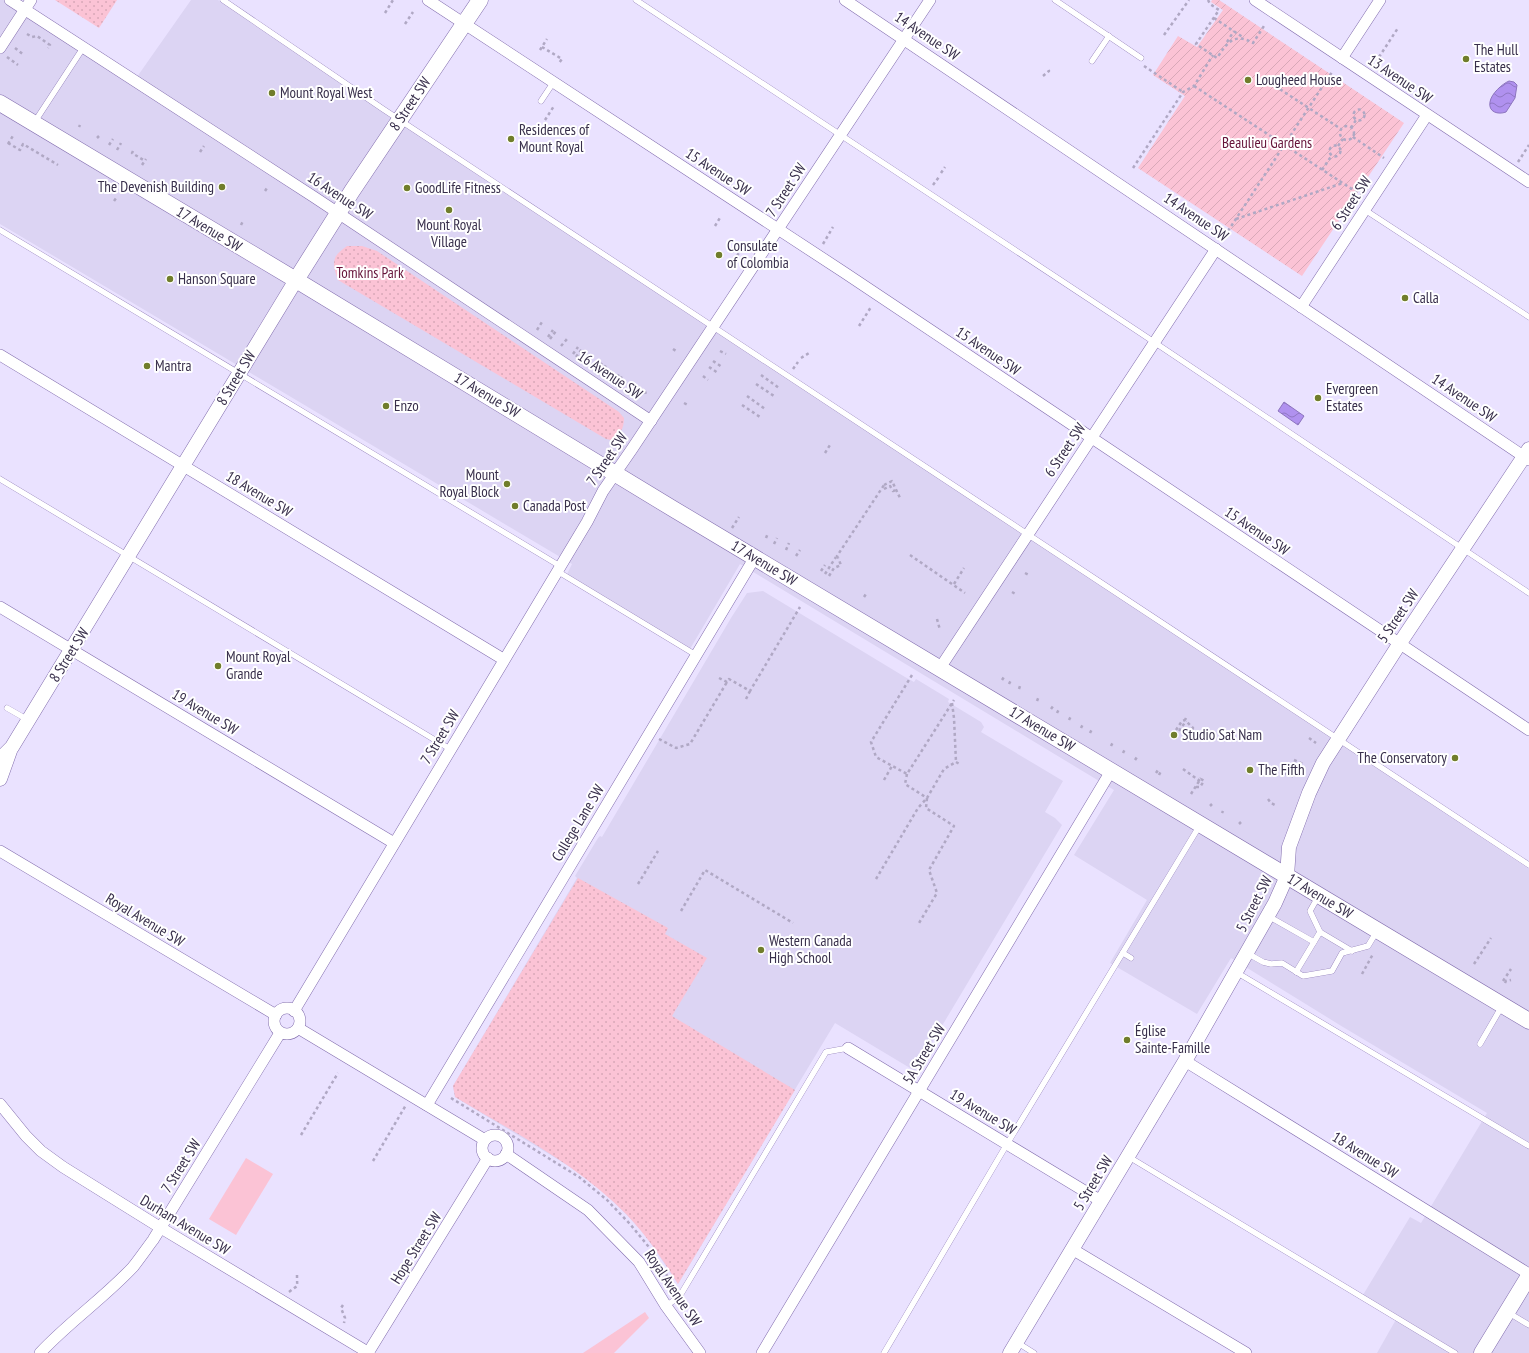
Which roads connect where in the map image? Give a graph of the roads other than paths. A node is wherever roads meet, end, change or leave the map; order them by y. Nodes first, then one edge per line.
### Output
1 (10, 0) edge
2 (31, 0) edge
3 (223, 0) edge
4 (428, 0) edge
5 (480, 0) edge
6 (636, 0) edge
7 (845, 0) edge
8 (930, 0) edge
9 (1055, 0) edge
10 (1380, 0) edge
11 (1257, 1) edge
12 (25, 10) junction
13 (464, 24) junction
14 (1109, 36) junction
15 (904, 39) junction
16 (0, 48) edge
17 (83, 48) junction
18 (1141, 58) dead end
19 (1342, 58) junction
20 (1092, 61) dead end
21 (554, 83) junction
22 (541, 101) dead end
23 (0, 103) edge
24 (1427, 114) junction
25 (400, 120) junction
26 (34, 123) junction
27 (840, 135) junction
28 (1529, 182) edge
29 (1365, 210) junction
30 (338, 213) junction
31 (778, 229) junction
32 (0, 230) edge
33 (1216, 249) junction
34 (296, 280) junction
35 (1301, 307) junction
36 (1529, 317) edge
37 (714, 327) junction
38 (1154, 342) junction
39 (0, 355) edge
40 (239, 374) junction
41 (651, 421) junction
42 (1091, 438) junction
43 (1527, 455) edge
44 (183, 466) junction
45 (616, 473) junction
46 (0, 479) edge
47 (1028, 534) junction
48 (1462, 549) junction
49 (128, 556) junction
50 (755, 557) junction
51 (558, 568) junction
52 (1529, 593) edge
53 (0, 607) edge
54 (1400, 643) junction
55 (72, 650) junction
56 (696, 655) junction
57 (503, 660) junction
58 (940, 668) junction
59 (7, 708) dead end
60 (28, 721) junction
61 (1529, 730) edge
62 (1337, 739) junction
63 (12, 747) junction
64 (450, 749) junction
65 (0, 759) edge
66 (1111, 771) junction
67 (0, 779) edge
68 (1200, 824) junction
69 (394, 843) junction
70 (0, 851) edge
71 (1529, 865) edge
72 (1287, 876) junction
73 (1318, 895) junction
74 (1268, 916) junction
75 (1377, 930) junction
76 (1320, 932) junction
77 (1314, 942) junction
78 (1352, 951) junction
79 (1122, 953) junction
80 (1247, 953) junction
81 (1130, 958) dead end
82 (1236, 972) junction
83 (1296, 972) junction
84 (1502, 1005) junction
85 (294, 1011) junction
86 (276, 1015) junction
87 (1529, 1021) edge
88 (298, 1028) junction
89 (280, 1033) junction
90 (1480, 1044) dead end
91 (848, 1048) joint
92 (1186, 1061) junction
93 (919, 1091) junction
94 (0, 1104) edge
95 (427, 1105) junction
96 (485, 1140) junction
97 (1007, 1144) junction
98 (1529, 1146) edge
99 (506, 1154) junction
100 (1128, 1157) junction
101 (488, 1158) junction
102 (1101, 1201) junction
103 (161, 1228) junction
104 (1072, 1249) junction
105 (1529, 1275) edge
106 (666, 1306) junction
107 (1507, 1311) junction
108 (1529, 1325) edge
109 (1013, 1348) edge
110 (40, 1353) edge
111 (369, 1353) edge
112 (700, 1353) edge
113 (762, 1353) edge
114 (884, 1353) edge
115 (1034, 1353) edge
116 (1246, 1353) edge
117 (1455, 1353) edge
118 (1482, 1353) edge

1 - 12 street, 16 Avenue SW
2 - 12 street
3 - 25 lane
4 - 13 street, 15 Avenue SW
5 - 13 main road, 8 Street SW
6 - 27 lane
7 - 15 street, 14 Avenue SW
8 - 15 street, 7 Street SW
9 - 14 lane
10 - 19 street
11 - 19 street, 13 Avenue SW
12 - 16 street
12 - 17 street, 16 Avenue SW
13 - 21 street, 15 Avenue SW
13 - 25 main road, 8 Street SW
14 - 18 lane
14 - 20 lane
15 - 27 street, 7 Street SW
15 - 33 street, 14 Avenue SW
17 - 26 lane
17 - 30 street, 16 Avenue SW
19 - 24 street, 13 Avenue SW
21 - 22 lane
21 - 31 street, 15 Avenue SW
23 - 26 main road, 17 Avenue SW
24 - 28 street, 13 Avenue SW
24 - 29 street, 6 Street SW
25 - 30 main road, 8 Street SW
25 - 37 lane
26 - 34 main road, 17 Avenue SW
27 - 31 street, 7 Street SW
27 - 38 lane
29 - 35 street, 6 Street SW
29 - 36 lane
30 - 34 main road, 8 Street SW
30 - 41 street, 16 Avenue SW
31 - 37 street, 7 Street SW
31 - 42 street, 15 Avenue SW
32 - 40 lane
33 - 35 street, 14 Avenue SW
33 - 38 street, 6 Street SW
34 - 40 street, 8 Street SW
34 - 45 main road, 17 Avenue SW
35 - 43 street, 14 Avenue SW
37 - 41 street, 7 Street SW
37 - 47 lane
38 - 42 street, 6 Street SW
38 - 48 lane
39 - 44 street, 18 Avenue SW
40 - 44 street, 8 Street SW
40 - 51 lane
41 - 45 street, 7 Street SW
42 - 47 street, 6 Street SW
42 - 54 street, 15 Avenue SW
43 - 48 street, 5 Street SW
44 - 49 street, 8 Street SW
44 - 57 street, 18 Avenue SW
45 - 50 main road, 17 Avenue SW
45 - 51 street, 7 Street SW
46 - 49 lane
47 - 58 street, 6 Street SW
47 - 62 lane
48 - 52 lane
48 - 54 street, 5 Street SW
49 - 55 street, 8 Street SW
49 - 64 lane
50 - 56 street, College Lane SW
50 - 58 main road, 17 Avenue SW
51 - 56 lane
51 - 57 street, 7 Street SW
53 - 55 street, 19 Avenue SW
54 - 61 street, 15 Avenue SW
54 - 62 street, 5 Street SW
55 - 60 street, 8 Street SW
55 - 69 street, 19 Avenue SW
56 - 95 street, College Lane SW
57 - 64 street, 7 Street SW
58 - 66 main road, 17 Avenue SW
59 - 60 lane
60 - 63 street, 8 Street SW
62 - 71 lane
62 - 72 street, 5 Street SW
63 - 65 street, 8 Street SW
63 - 67 street
64 - 69 street, 7 Street SW
66 - 68 main road, 17 Avenue SW
66 - 93 street, 5A Street SW
68 - 72 main road, 17 Avenue SW
68 - 79 lane
69 - 85 street, 7 Street SW
70 - 86 street, Royal Avenue SW
72 - 73 main road, 17 Avenue SW
72 - 74 street, 5 Street SW
73 - 75 main road, 17 Avenue SW
73 - 76 lane
74 - 77 lane
74 - 80 street, 5 Street SW
75 - 78 lane
75 - 84 main road, 17 Avenue SW
76 - 77 lane
76 - 78 lane
77 - 83 lane
78 - 83 lane
79 - 81 lane
79 - 97 lane
80 - 82 street, 5 Street SW
80 - 83 lane
82 - 92 street, 5 Street SW
82 - 98 lane
84 - 87 main road, 17 Avenue SW
84 - 90 lane
85 - 86 street
85 - 88 street
86 - 89 street
88 - 89 street
88 - 95 street
89 - 103 street, 7 Street SW
91 - 93 street, 19 Avenue SW
91 - 106 lane
92 - 100 street, 5 Street SW
92 - 105 street, 18 Avenue SW
93 - 97 street, 19 Avenue SW
93 - 113 street, 5A Street SW
94 - 103 street, Durham Avenue SW
95 - 96 street
96 - 99 street
96 - 101 street
97 - 102 street, 19 Avenue SW
97 - 114 lane
99 - 101 street
99 - 106 street, Royal Avenue SW
100 - 102 street, 5 Street SW
100 - 117 lane
101 - 111 street, Hope Street SW
102 - 104 street, 5 Street SW
103 - 110 street, 7 Street SW
103 - 111 street, Durham Avenue SW
104 - 109 street, 5 Street SW
104 - 116 street
105 - 107 main road
106 - 112 street, Royal Avenue SW
107 - 108 lane
107 - 118 main road
109 - 115 lane

